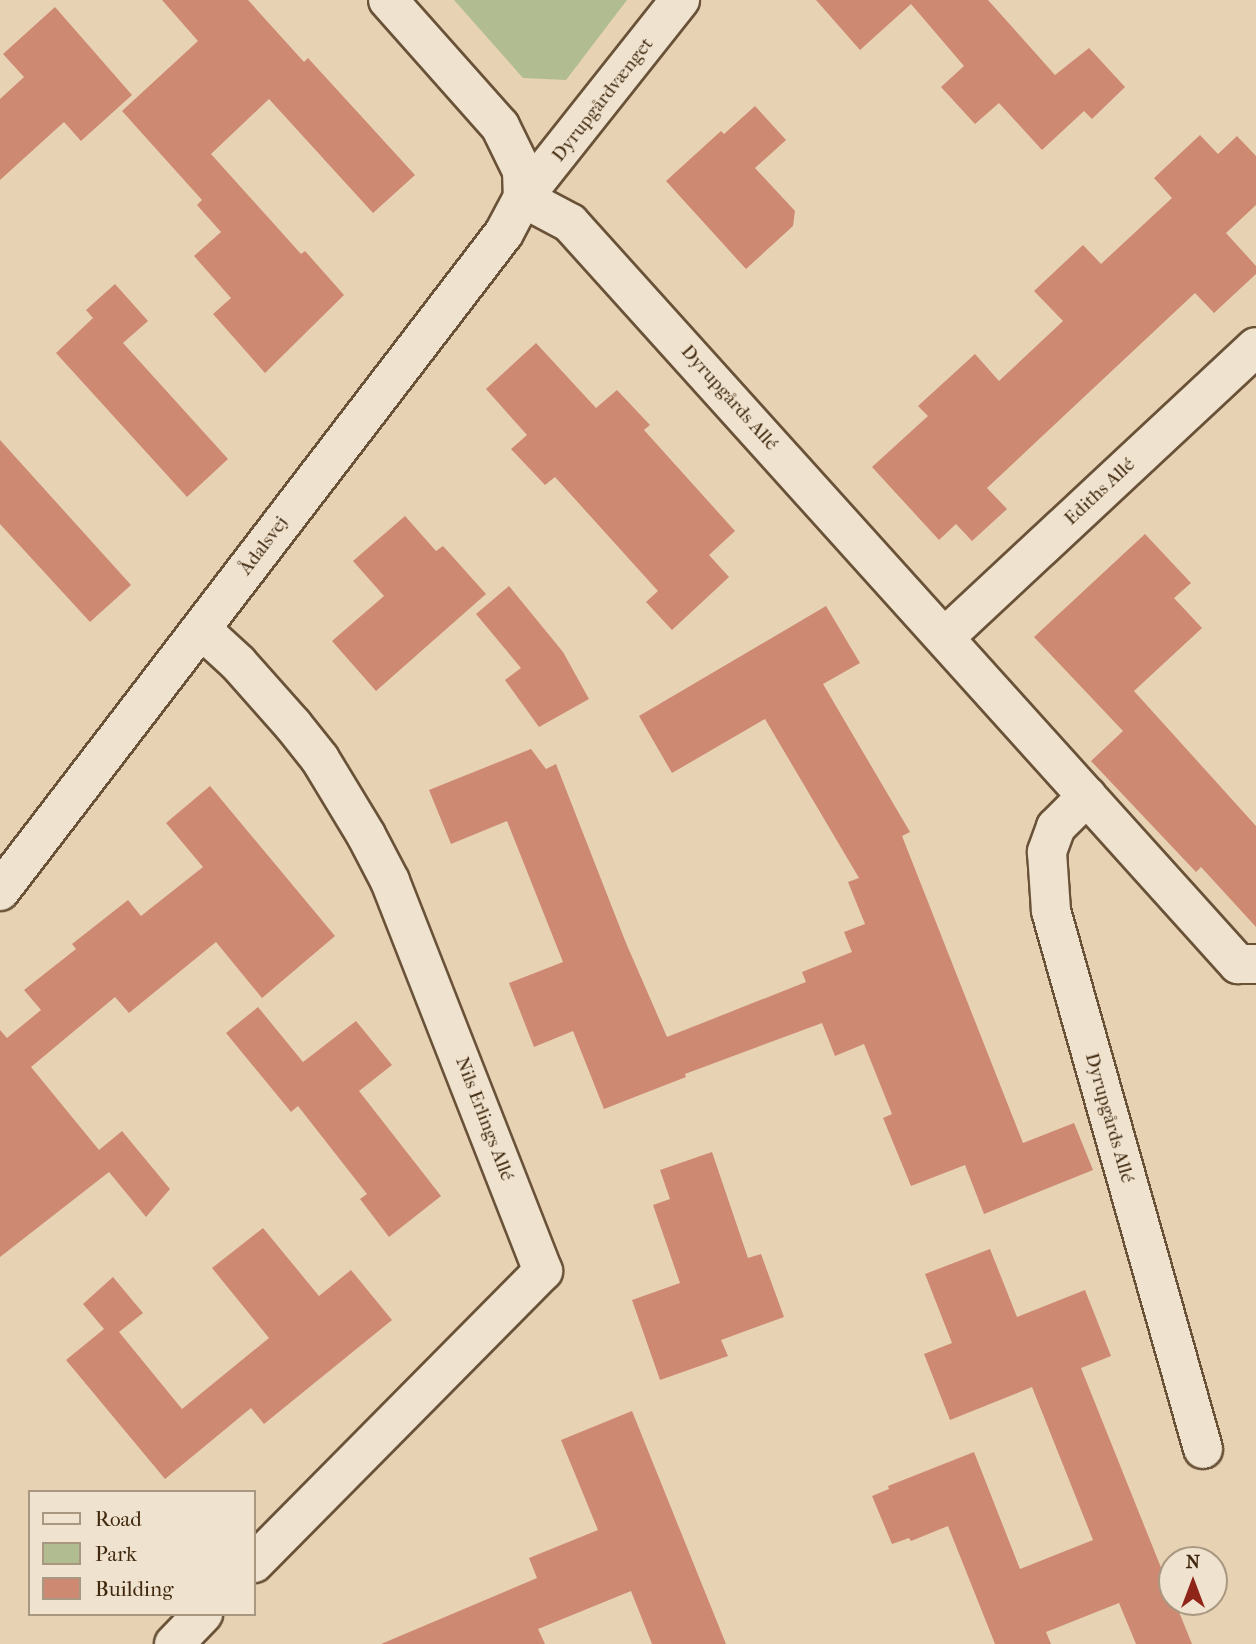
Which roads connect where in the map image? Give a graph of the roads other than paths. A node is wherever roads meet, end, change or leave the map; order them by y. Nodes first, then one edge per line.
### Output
1 (388, 0) edge
2 (680, 0) edge
3 (523, 198) junction
4 (1256, 347) edge
5 (201, 629) junction
6 (945, 637) junction
7 (1087, 796) junction
8 (0, 891) edge
9 (1256, 964) edge
10 (1203, 1449) dead end
11 (256, 1561) edge
12 (201, 1616) edge
13 (174, 1644) edge

1 - 3 street
2 - 3 street, Dyrupgårdvænget
3 - 5 street, Ådalsvej
3 - 6 street, Dyrupgårds Allé
4 - 6 street, Ediths Allé
5 - 8 street, Ådalsvej
5 - 11 street, Nils Erlings Allé
6 - 7 street, Dyrupgårds Allé
7 - 9 street, Dyrupgårds Allé
7 - 10 street, Dyrupgårds Allé
12 - 13 street

